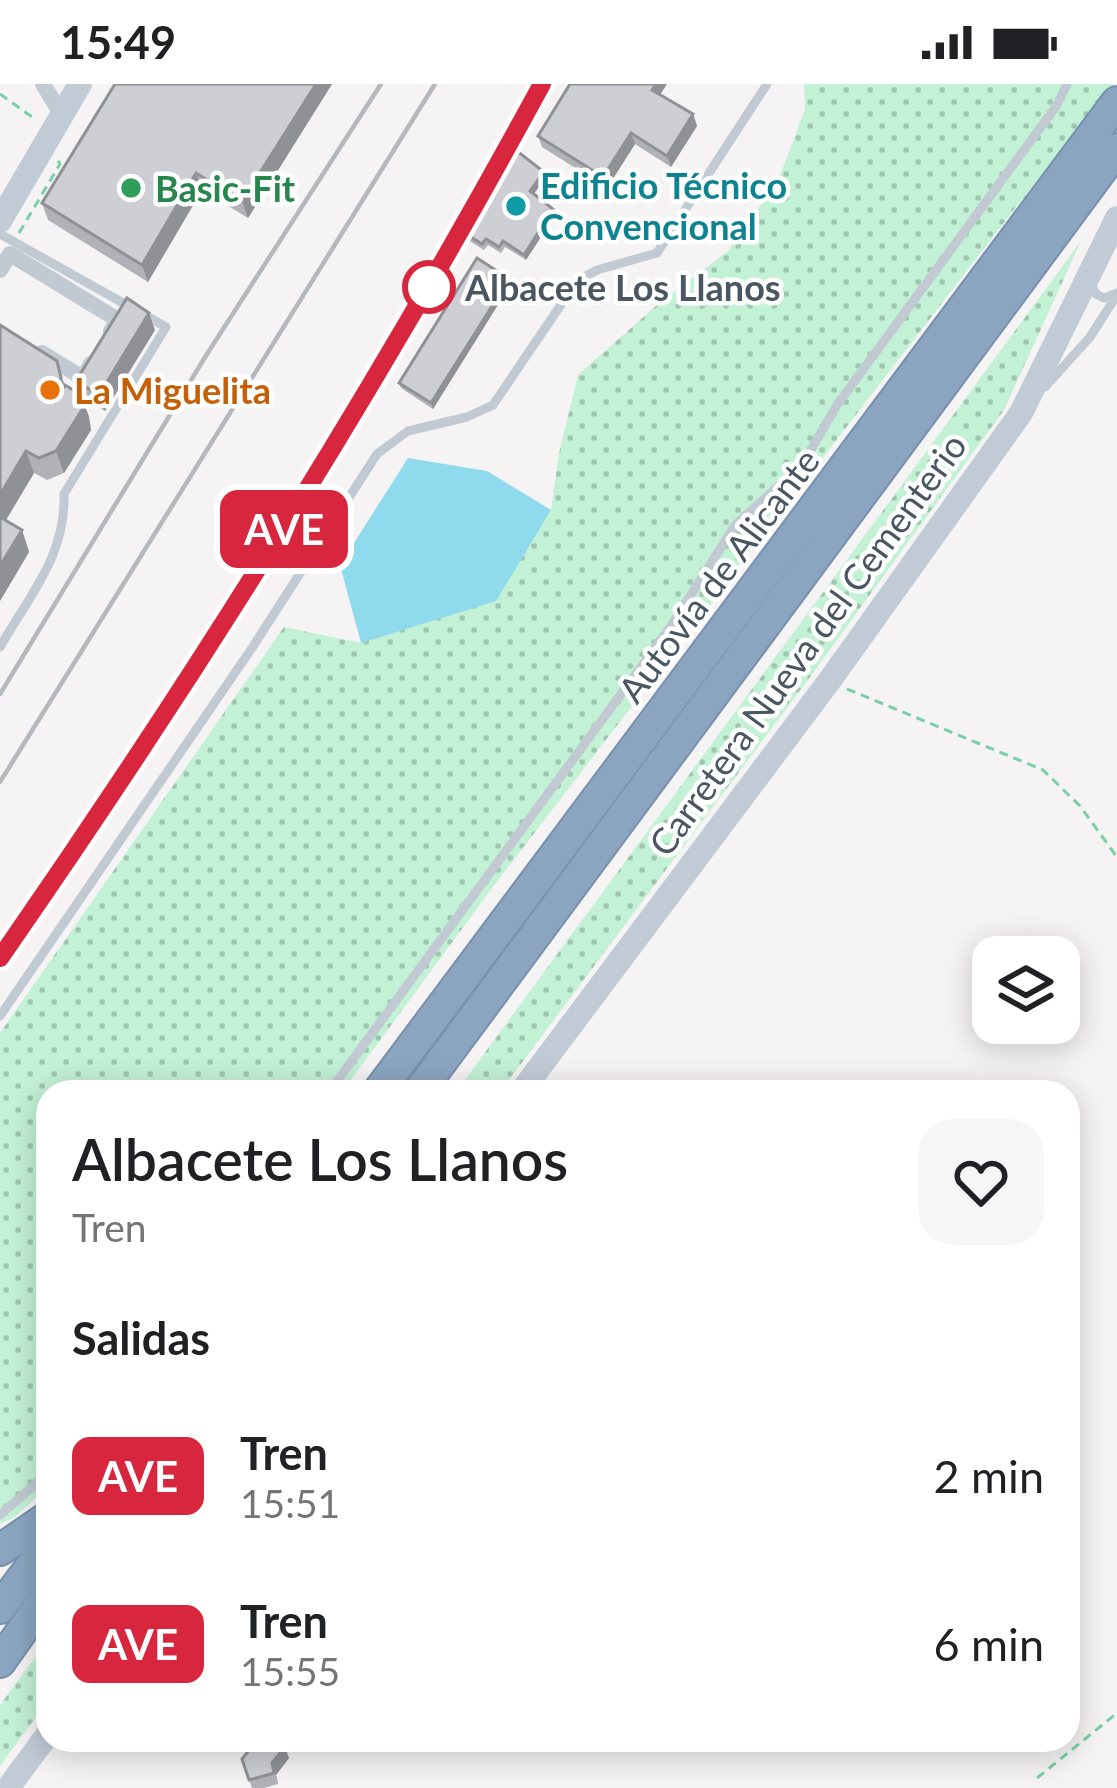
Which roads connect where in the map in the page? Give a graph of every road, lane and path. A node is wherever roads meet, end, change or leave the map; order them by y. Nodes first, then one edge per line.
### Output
1 (43, 84) edge
2 (80, 84) edge
3 (766, 84) edge
4 (1067, 84) edge
5 (0, 94) edge
6 (66, 98) edge
7 (1117, 102) edge
8 (46, 141) junction
9 (1117, 149) edge
10 (1117, 218) edge
11 (0, 220) edge
12 (0, 234) edge
13 (0, 269) edge
14 (1088, 274) junction
15 (1117, 294) edge
16 (33, 348) edge
17 (1022, 413) junction
18 (0, 647) edge
19 (830, 680) junction
20 (1117, 857) edge
21 (0, 1016) edge
22 (337, 1080) edge
23 (387, 1080) edge
24 (428, 1080) edge
25 (530, 1080) edge
26 (36, 1484) edge
27 (0, 1515) edge
28 (36, 1525) edge
29 (0, 1550) edge
30 (36, 1560) edge
31 (0, 1608) edge
32 (36, 1611) edge
33 (0, 1662) edge
34 (1117, 1713) edge
35 (1080, 1743) edge
36 (36, 1750) edge
37 (1069, 1752) edge
38 (1037, 1778) dead end
39 (8, 1788) edge

1 - 6 street
1 - 6 street
2 - 6 street
3 - 21 lane
4 - 22 lane
5 - 8 path
6 - 8 street
7 - 23 highway, Autovía de Alicante
8 - 11 street
9 - 24 highway, Autovía de Alicante
10 - 14 street, Carretera Nueva del Cementerio
12 - 18 lane
13 - 16 street
14 - 15 lane
14 - 17 street, Carretera Nueva del Cementerio
15 - 17 lane
17 - 19 street, Carretera Nueva del Cementerio
19 - 20 path
19 - 25 street, Carretera Nueva del Cementerio
26 - 27 lane
28 - 29 highway
30 - 31 highway
32 - 33 highway
34 - 35 path
36 - 39 street
37 - 38 path

